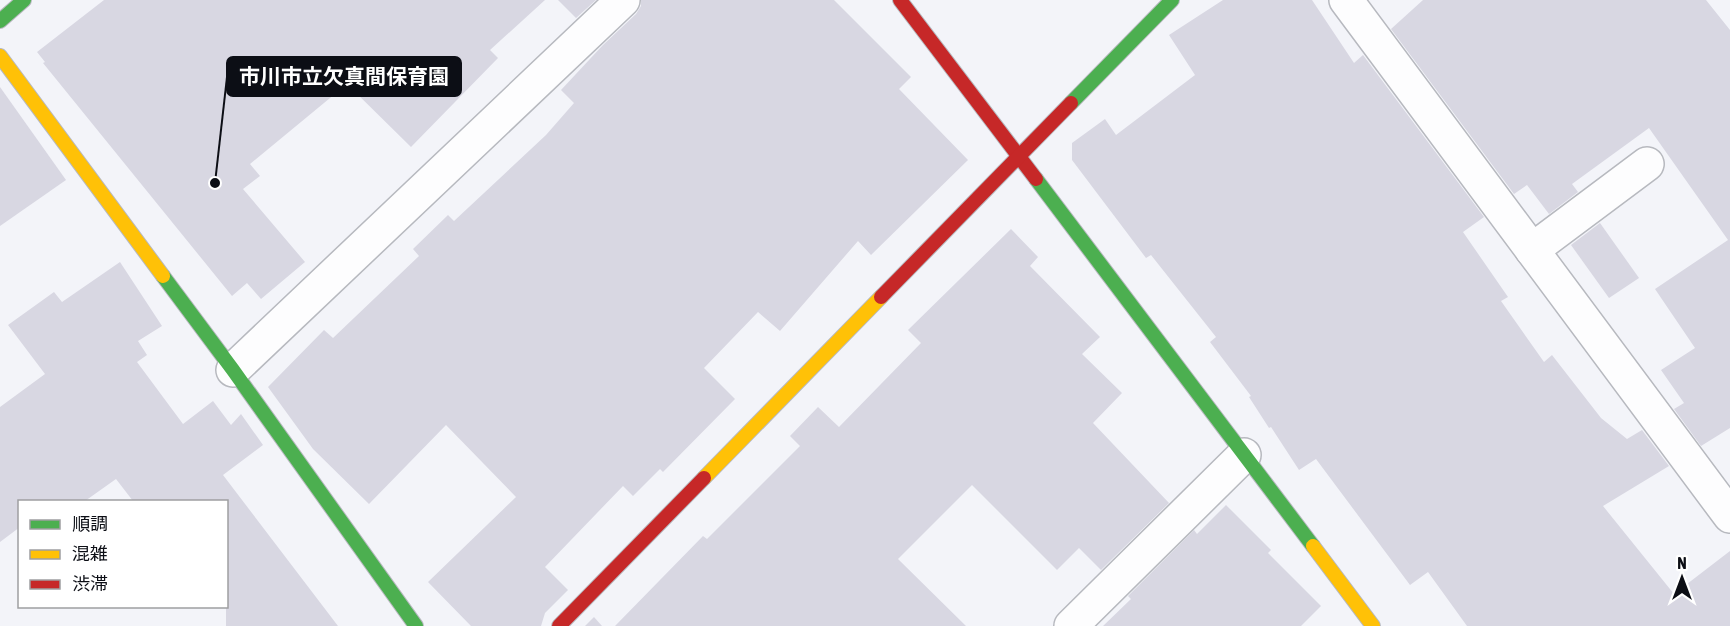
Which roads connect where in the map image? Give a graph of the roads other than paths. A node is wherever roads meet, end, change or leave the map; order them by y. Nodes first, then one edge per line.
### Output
1 (24, 0) edge
2 (623, 0) edge
3 (900, 0) edge
4 (1172, 0) edge
5 (1346, 0) edge
6 (0, 21) edge
7 (0, 56) edge
8 (1017, 158) junction
9 (1647, 164) dead end
10 (1532, 250) junction
11 (232, 370) junction
12 (1244, 455) junction
13 (1730, 516) edge
14 (416, 626) edge
15 (559, 626) edge
16 (1071, 626) edge
17 (1373, 626) edge

1 - 6 street
2 - 11 street
3 - 8 street
4 - 8 street
5 - 10 street
7 - 11 street
8 - 12 street
8 - 15 street
9 - 10 street
10 - 13 street
11 - 14 street
12 - 16 street
12 - 17 street

